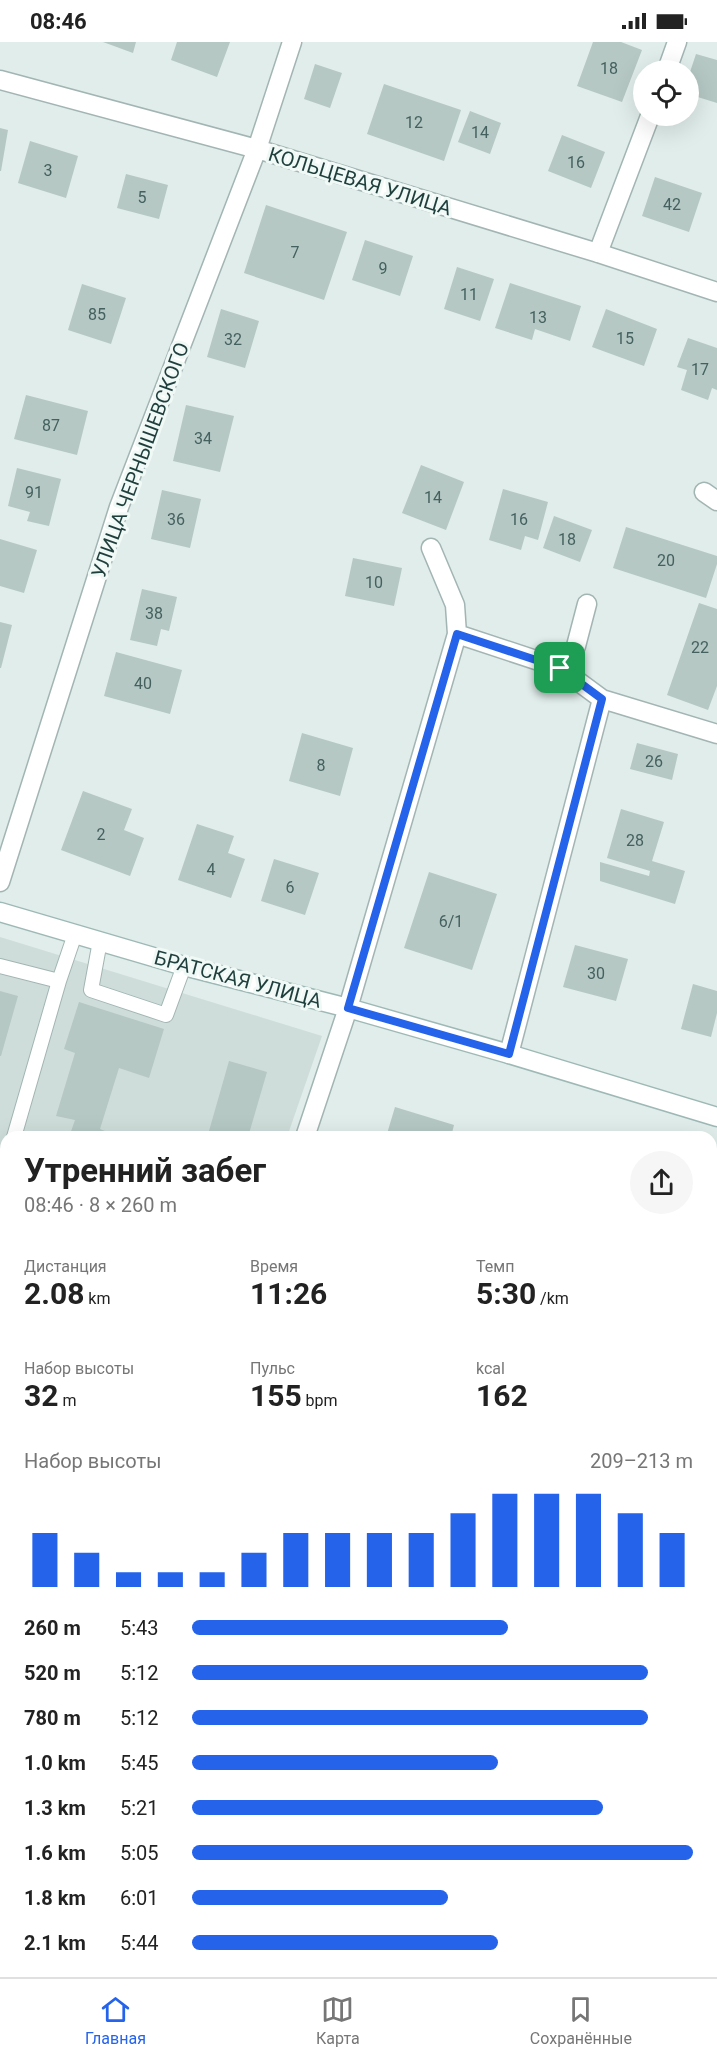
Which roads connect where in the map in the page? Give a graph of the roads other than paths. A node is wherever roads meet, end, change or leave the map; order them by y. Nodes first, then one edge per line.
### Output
1 (292, 42) edge
2 (677, 42) edge
3 (671, 60) edge
4 (0, 80) edge
5 (646, 126) edge
6 (256, 149) junction
7 (598, 253) junction
8 (717, 292) edge
9 (431, 548) dead end
10 (586, 604) dead end
11 (457, 634) junction
12 (560, 668) junction
13 (602, 699) junction
14 (717, 734) edge
15 (0, 882) edge
16 (0, 912) edge
17 (75, 934) junction
18 (100, 941) junction
19 (0, 966) edge
20 (184, 966) junction
21 (58, 981) junction
22 (348, 1008) junction
23 (509, 1054) junction
24 (717, 1117) edge
25 (16, 1131) edge
26 (306, 1131) edge

1 - 6 street, УЛИЦА ЧЕРНЫШЕВСКОГО
2 - 3 street
4 - 6 street, КОЛЬЦЕВАЯ УЛИЦА
5 - 7 street
6 - 7 street, КОЛЬЦЕВАЯ УЛИЦА
6 - 15 street, УЛИЦА ЧЕРНЫШЕВСКОГО
7 - 8 street, КОЛЬЦЕВАЯ УЛИЦА
9 - 11 street
10 - 12 street
11 - 12 street
11 - 22 street
12 - 13 street
13 - 14 street
13 - 23 street
16 - 17 street, БРАТСКАЯ УЛИЦА
17 - 18 street, БРАТСКАЯ УЛИЦА
17 - 21 lane
18 - 20 street, БРАТСКАЯ УЛИЦА
18 - 20 lane
19 - 21 lane
20 - 22 street, БРАТСКАЯ УЛИЦА
21 - 25 lane
22 - 23 street, БРАТСКАЯ УЛИЦА
22 - 26 street
23 - 24 street, БРАТСКАЯ УЛИЦА

